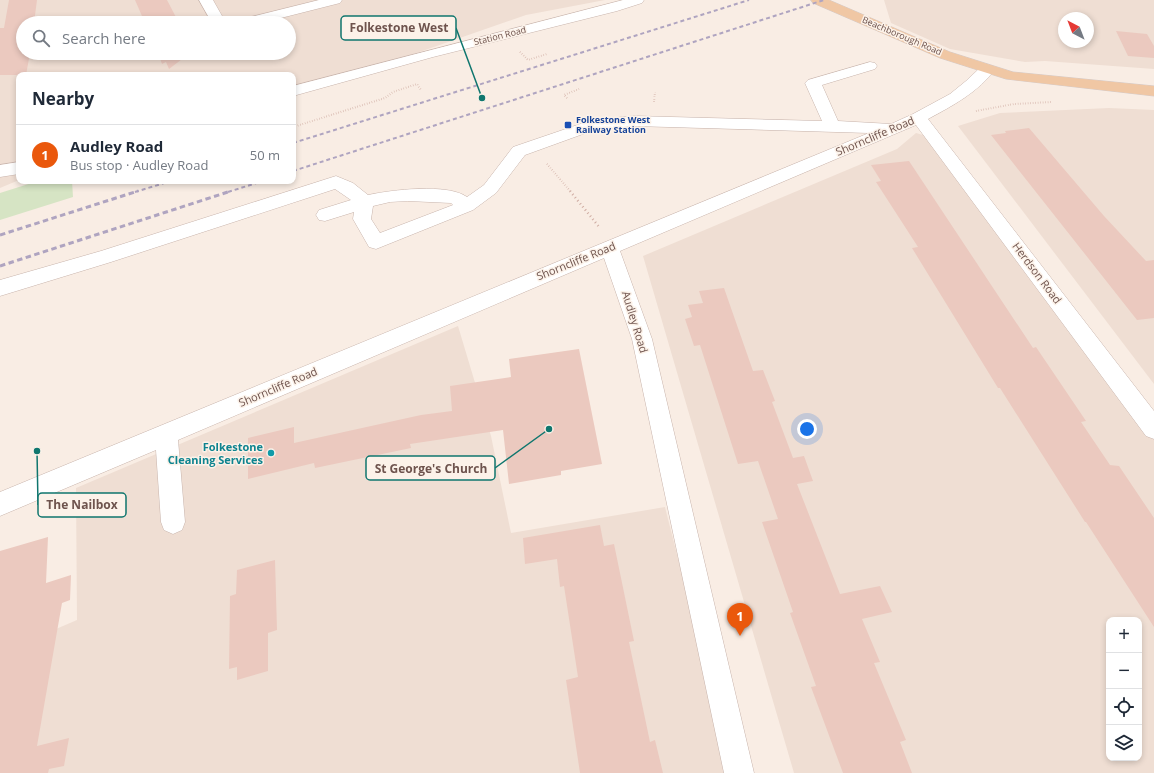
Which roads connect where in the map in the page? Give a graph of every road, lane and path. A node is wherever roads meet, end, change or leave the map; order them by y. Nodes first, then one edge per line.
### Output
1 (206, 0) edge
2 (335, 0) edge
3 (637, 0) edge
4 (818, 0) edge
5 (215, 16) edge
6 (272, 16) edge
7 (547, 54) dead end
8 (528, 60) dead end
9 (870, 66) dead end
10 (987, 69) junction
11 (579, 89) dead end
12 (296, 90) edge
13 (421, 90) dead end
14 (1154, 91) edge
15 (567, 98) dead end
16 (1055, 103) dead end
17 (975, 111) dead end
18 (918, 118) junction
19 (296, 126) edge
20 (832, 126) junction
21 (812, 127) junction
22 (896, 128) junction
23 (834, 154) junction
24 (544, 161) dead end
25 (16, 169) edge
26 (0, 171) edge
27 (408, 195) junction
28 (364, 202) junction
29 (467, 206) junction
30 (325, 215) dead end
31 (430, 222) junction
32 (606, 240) junction
33 (0, 288) edge
34 (1154, 429) edge
35 (166, 434) junction
36 (0, 504) edge
37 (173, 522) dead end
38 (740, 773) edge

1 - 5 street
2 - 6 street
3 - 12 street, Station Road
4 - 10 main road, Beachborough Road
7 - 8 path
9 - 20 street
10 - 14 main road
10 - 18 street, Shorncliffe Road
11 - 15 path
13 - 19 path
16 - 17 path
18 - 22 street, Shorncliffe Road
18 - 34 street, Herdson Road
20 - 21 street
20 - 22 street
21 - 23 street
21 - 29 street
22 - 23 street, Shorncliffe Road
23 - 32 street, Shorncliffe Road
24 - 32 path
25 - 26 street
27 - 28 street
27 - 29 street
27 - 31 street
28 - 30 street
28 - 31 street
28 - 33 street
29 - 31 street
32 - 35 street, Shorncliffe Road
32 - 38 street, Audley Road
35 - 36 street, Shorncliffe Road
35 - 37 street

